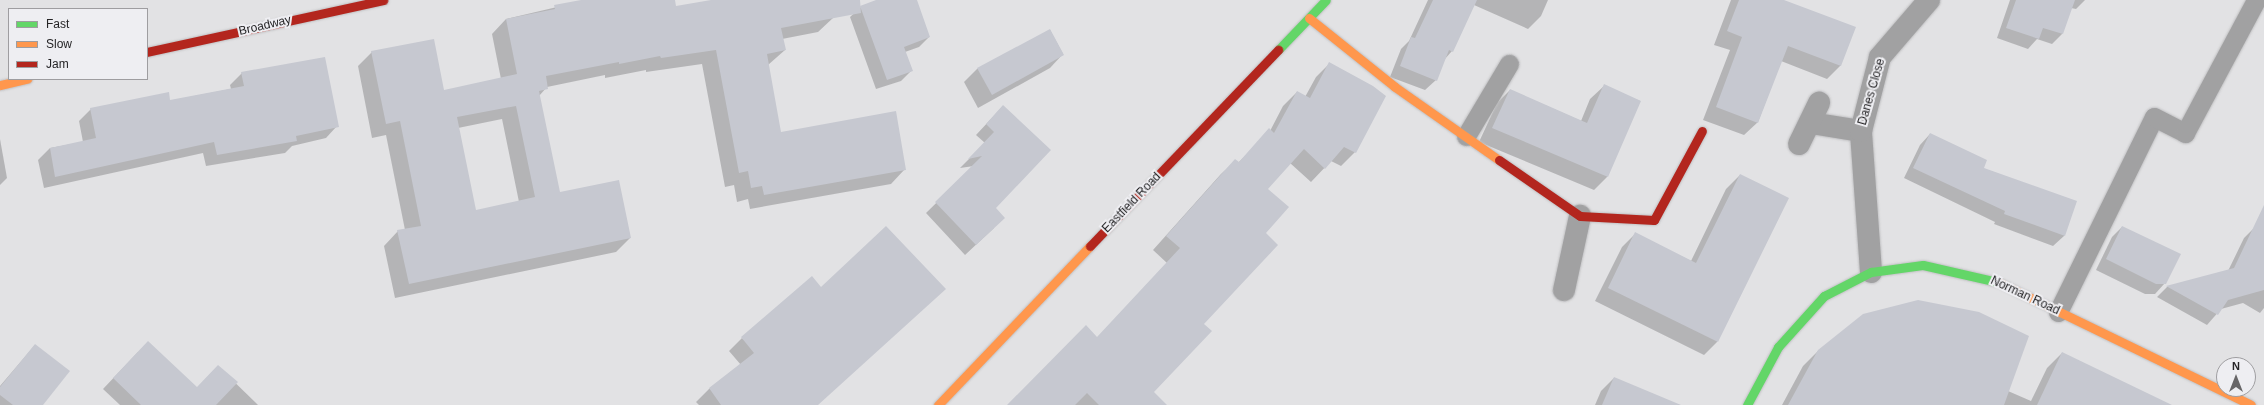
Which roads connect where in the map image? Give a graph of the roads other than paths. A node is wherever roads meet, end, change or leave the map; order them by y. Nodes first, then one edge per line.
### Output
1 (383, 0) edge
2 (1326, 0) edge
3 (1929, 0) edge
4 (2256, 0) edge
5 (1309, 18) junction
6 (148, 52) edge
7 (1509, 64) dead end
8 (22, 80) edge
9 (0, 85) edge
10 (1702, 131) dead end
11 (1860, 131) junction
12 (1466, 136) junction
13 (1799, 144) dead end
14 (1580, 216) junction
15 (1870, 272) junction
16 (1564, 290) dead end
17 (2058, 312) junction
18 (938, 405) edge
19 (1747, 405) edge
20 (2251, 405) edge

1 - 6 street, Broadway
2 - 5 street, Eastfield Road
3 - 11 street, Danes Close
4 - 17 lane
5 - 12 street
5 - 18 street, Eastfield Road
7 - 12 lane
8 - 9 street
10 - 14 street
11 - 13 street
11 - 15 street, Danes Close
12 - 14 street
14 - 16 street
15 - 17 street, Norman Road
15 - 19 street, Norman Road
17 - 20 street, Norman Road

